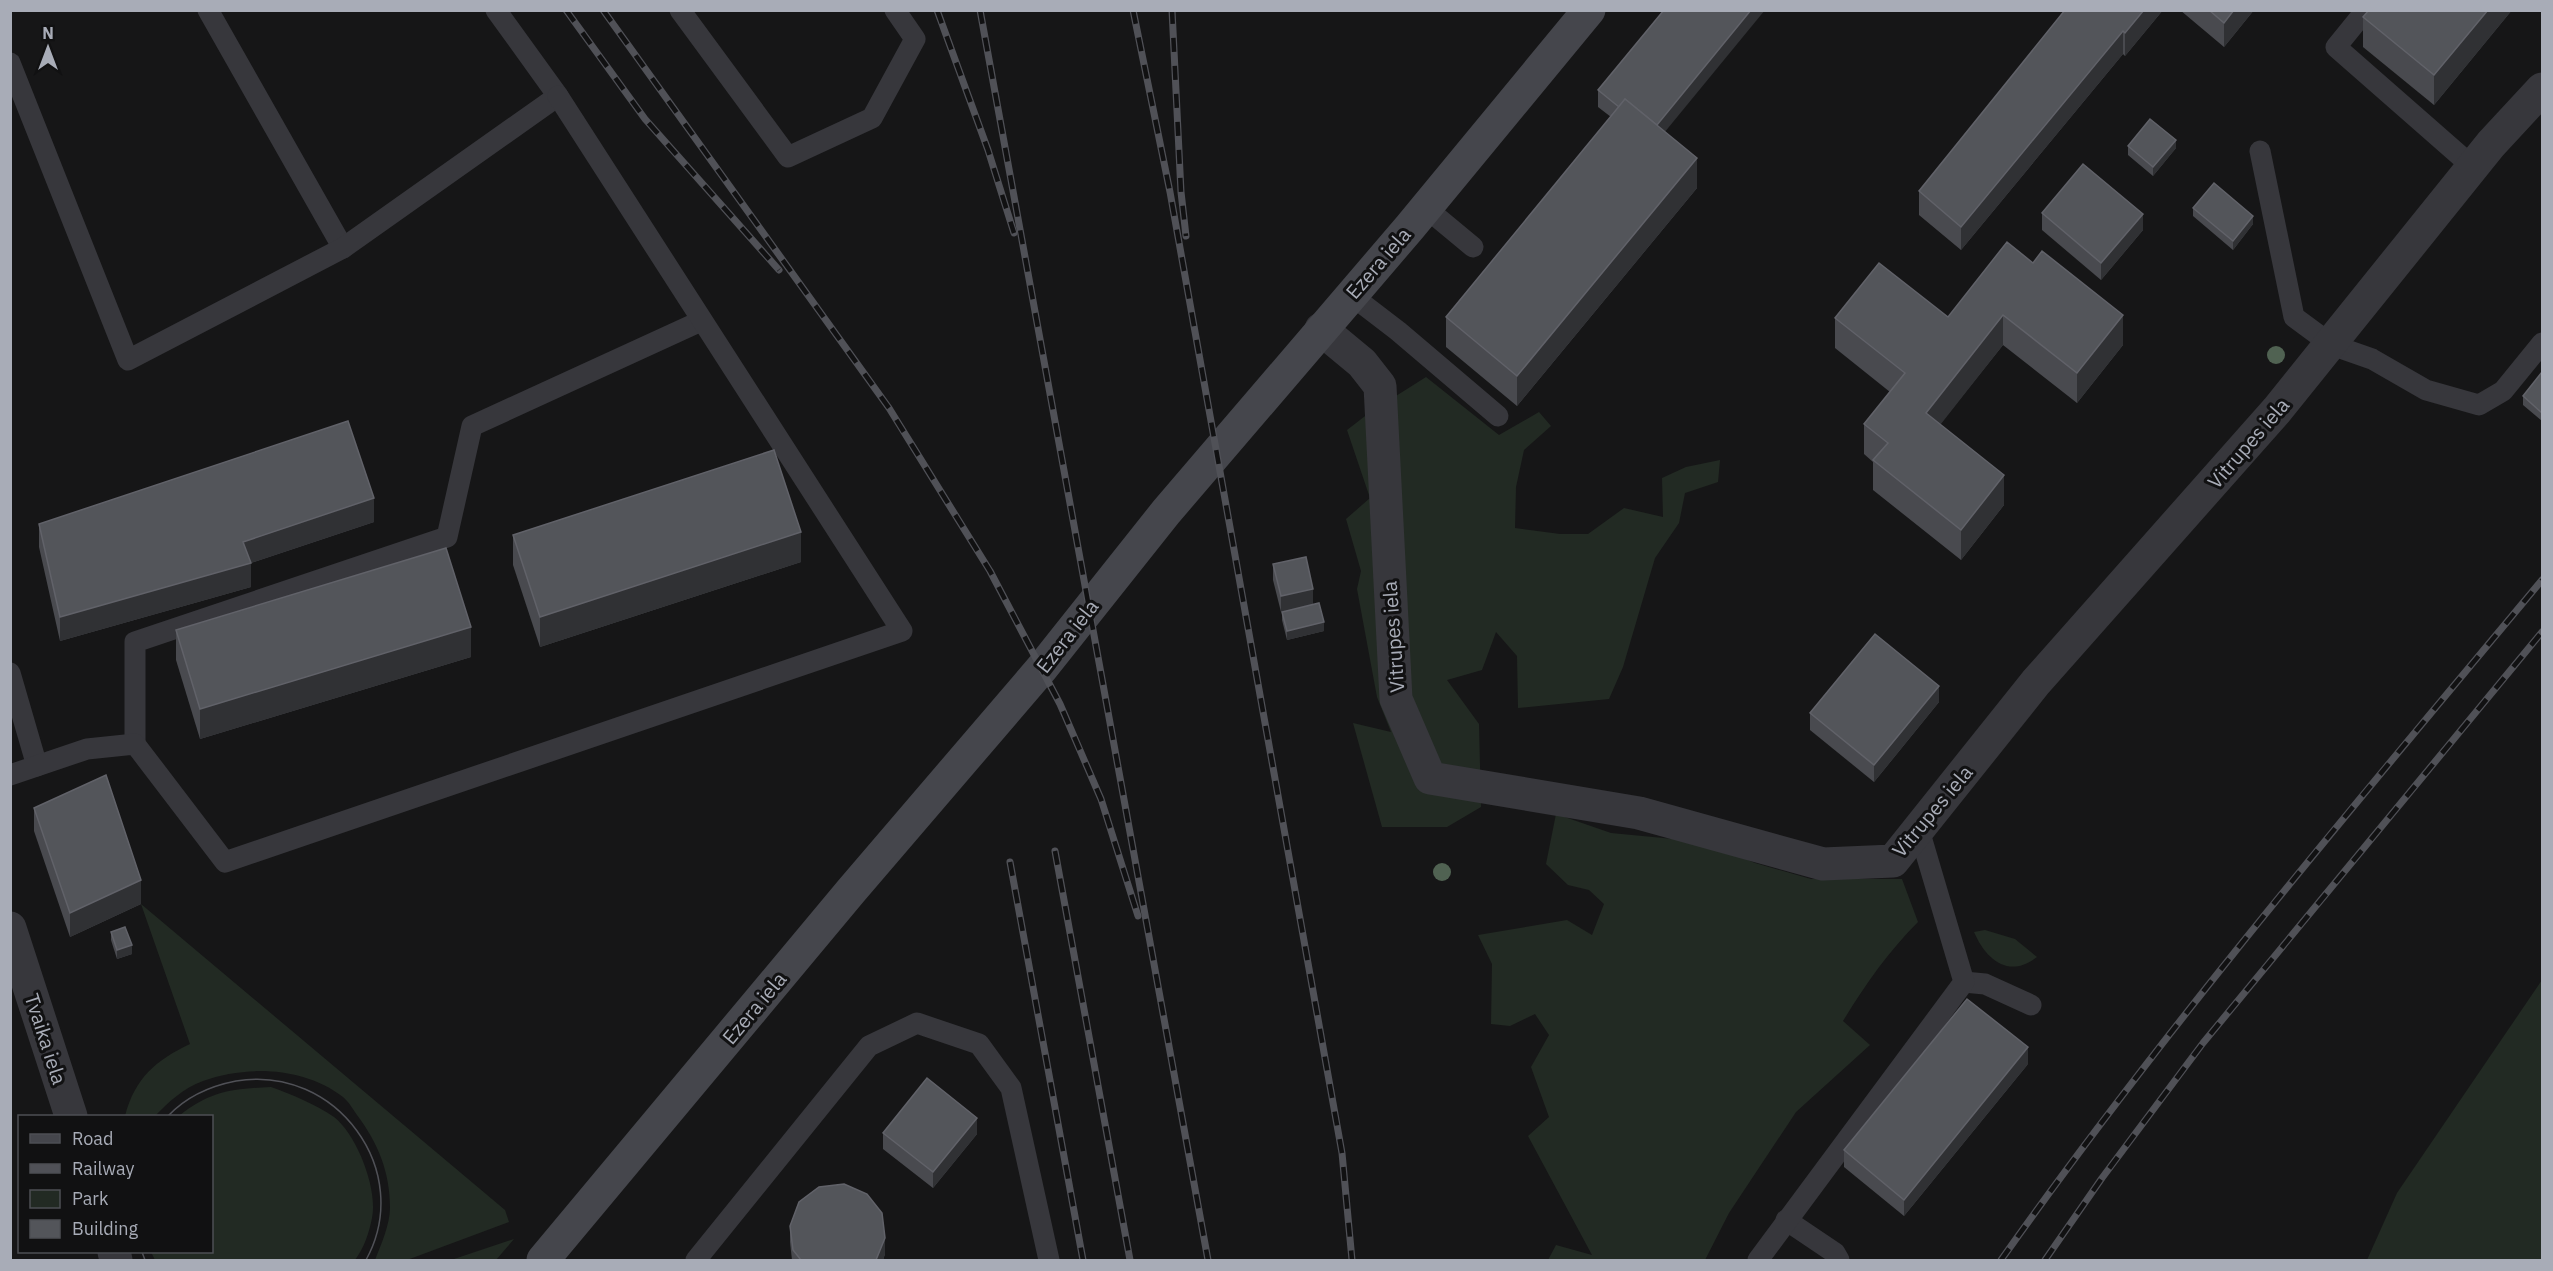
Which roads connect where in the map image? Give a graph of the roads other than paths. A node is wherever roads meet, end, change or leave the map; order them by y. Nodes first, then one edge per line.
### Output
1 (208, 10) edge
2 (496, 10) edge
3 (681, 10) edge
4 (896, 10) edge
5 (1589, 10) edge
6 (2366, 10) edge
7 (10, 63) edge
8 (2542, 90) edge
9 (558, 96) junction
10 (2260, 151) dead end
11 (2474, 168) junction
12 (1426, 208) junction
13 (1473, 247) dead end
14 (343, 248) junction
15 (1351, 295) junction
16 (701, 321) junction
17 (1321, 330) junction
18 (2542, 344) edge
19 (2332, 345) junction
20 (1498, 416) dead end
21 (10, 673) edge
22 (135, 744) junction
23 (37, 766) junction
24 (10, 775) edge
25 (1919, 830) junction
26 (10, 928) edge
27 (1964, 982) junction
28 (2031, 1005) dead end
29 (70, 1115) edge
30 (1786, 1220) junction
31 (543, 1260) edge
32 (696, 1260) edge
33 (1049, 1260) edge
34 (1758, 1260) edge
35 (1839, 1260) edge

1 - 14 lane
2 - 9 lane
3 - 4 lane
5 - 12 street, Ezera iela
6 - 11 lane
7 - 14 lane
8 - 11 street, Vitrupes iela
9 - 14 lane
9 - 16 lane
10 - 19 lane
11 - 19 street, Vitrupes iela
12 - 13 lane
12 - 15 street, Ezera iela
15 - 17 street, Ezera iela
15 - 20 lane
16 - 22 lane
16 - 22 lane
17 - 25 street, Vitrupes iela
17 - 31 street, Ezera iela
18 - 19 lane
19 - 25 street, Vitrupes iela
21 - 23 lane
22 - 23 lane
23 - 24 lane
25 - 27 lane
26 - 29 street, Tvaika iela
27 - 28 lane
27 - 30 lane
30 - 34 lane
30 - 35 lane
32 - 33 lane

